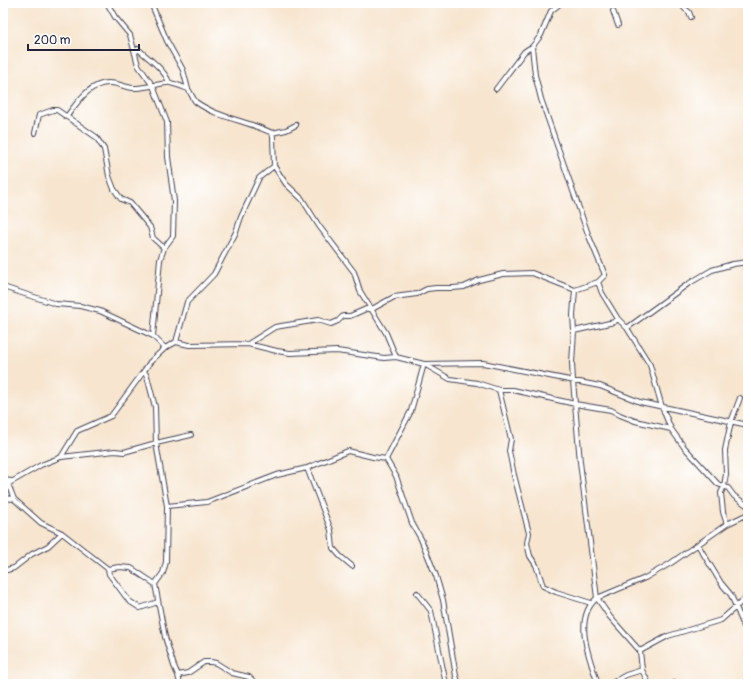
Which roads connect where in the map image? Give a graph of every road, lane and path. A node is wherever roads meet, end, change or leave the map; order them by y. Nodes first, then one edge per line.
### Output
1 (107, 3) edge
2 (150, 3) edge
3 (561, 3) edge
4 (684, 3) edge
5 (613, 11) dead end
6 (690, 17) dead end
7 (618, 25) dead end
8 (532, 48) junction
9 (135, 53) junction
10 (169, 82) junction
11 (153, 86) junction
12 (188, 88) junction
13 (496, 89) dead end
14 (67, 116) junction
15 (296, 125) dead end
16 (35, 133) dead end
17 (272, 133) junction
18 (274, 166) junction
19 (164, 248) junction
20 (748, 262) edge
21 (598, 282) junction
22 (3, 287) edge
23 (575, 290) junction
24 (372, 309) junction
25 (618, 319) junction
26 (627, 328) junction
27 (574, 331) junction
28 (153, 336) junction
29 (176, 342) junction
30 (248, 344) junction
31 (165, 348) junction
32 (396, 357) junction
33 (424, 364) junction
34 (144, 371) junction
35 (573, 381) junction
36 (499, 390) junction
37 (740, 398) dead end
38 (575, 404) junction
39 (662, 407) junction
40 (731, 422) junction
41 (748, 425) edge
42 (671, 429) junction
43 (191, 435) dead end
44 (156, 443) junction
45 (61, 456) junction
46 (386, 459) junction
47 (307, 468) junction
48 (3, 480) edge
49 (12, 481) junction
50 (724, 486) junction
51 (3, 498) edge
52 (14, 499) junction
53 (167, 506) junction
54 (748, 506) edge
55 (748, 514) edge
56 (727, 524) junction
57 (62, 533) junction
58 (698, 545) junction
59 (352, 566) dead end
60 (108, 569) junction
61 (3, 571) edge
62 (155, 584) junction
63 (417, 593) dead end
64 (748, 596) edge
65 (597, 598) junction
66 (158, 602) junction
67 (591, 603) junction
68 (737, 606) junction
69 (748, 636) edge
70 (640, 651) junction
71 (642, 670) junction
72 (178, 675) junction
73 (3, 680) edge
74 (15, 684) edge
75 (180, 684) edge
76 (256, 684) edge
77 (446, 684) edge
78 (459, 684) edge
79 (598, 684) edge
80 (610, 684) edge
81 (649, 684) edge
82 (672, 684) edge
83 (678, 684) edge

1 - 9 street
2 - 12 street
3 - 8 street
4 - 6 street
5 - 7 street
8 - 13 street
8 - 21 street
9 - 10 street
9 - 11 street
10 - 11 street
10 - 12 street
11 - 14 street
11 - 19 street
12 - 17 street
14 - 16 street
14 - 19 street
15 - 17 street
17 - 18 street
18 - 24 street
18 - 29 street
19 - 28 street
20 - 26 street
21 - 23 street
21 - 25 street
22 - 28 street
23 - 24 street
23 - 27 street
24 - 30 street
24 - 32 street
25 - 26 street
25 - 27 street
26 - 39 street
27 - 35 street
28 - 31 street
29 - 30 street
29 - 31 street
30 - 32 street
31 - 34 street
32 - 33 street
33 - 35 street
33 - 36 street
33 - 46 street
34 - 44 street
34 - 45 street
35 - 38 street
35 - 39 street
36 - 38 street
36 - 67 street
37 - 40 street
38 - 42 street
38 - 65 street
39 - 40 street
39 - 42 street
40 - 41 street
40 - 50 street
42 - 50 street
43 - 44 street
44 - 45 street
44 - 53 street
45 - 49 street
46 - 47 street
46 - 78 street
47 - 53 street
47 - 59 street
48 - 49 street
49 - 52 street
50 - 54 street
50 - 56 street
51 - 52 street
52 - 57 street
53 - 62 street
55 - 56 street
56 - 58 street
57 - 60 street
57 - 61 street
58 - 65 street
58 - 68 street
60 - 62 street
60 - 66 street
62 - 66 street
63 - 77 street
64 - 68 street
65 - 67 street
65 - 70 street
66 - 72 street
67 - 79 street
68 - 69 street
68 - 70 street
70 - 71 street
71 - 80 street
71 - 81 street
72 - 75 street
72 - 76 street
73 - 74 street
82 - 83 street

